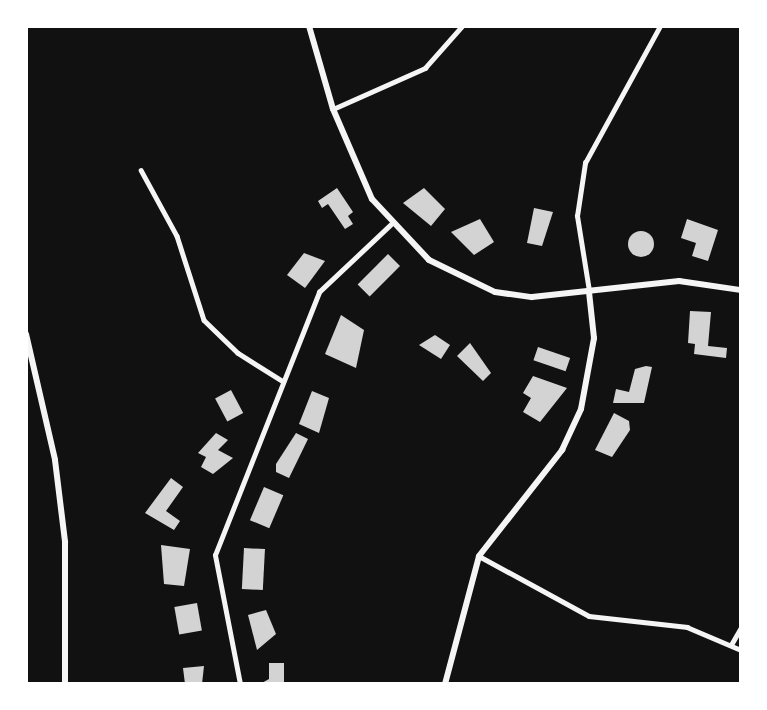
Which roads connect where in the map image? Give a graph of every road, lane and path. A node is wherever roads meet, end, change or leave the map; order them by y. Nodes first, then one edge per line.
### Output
1 (309, 26) edge
2 (462, 26) edge
3 (660, 26) edge
4 (333, 109) junction
5 (141, 170) dead end
6 (390, 225) junction
7 (741, 290) edge
8 (589, 292) junction
9 (26, 334) edge
10 (281, 380) junction
11 (479, 556) junction
12 (741, 628) edge
13 (731, 645) junction
14 (741, 650) edge
15 (65, 684) edge
16 (240, 684) edge
17 (445, 684) edge

1 - 4 street
2 - 4 street
3 - 8 street
4 - 6 street
5 - 10 street
6 - 8 street
6 - 10 street
7 - 8 street
8 - 11 street
9 - 15 street
10 - 16 street
11 - 13 street
11 - 17 street
12 - 13 street
13 - 14 street

